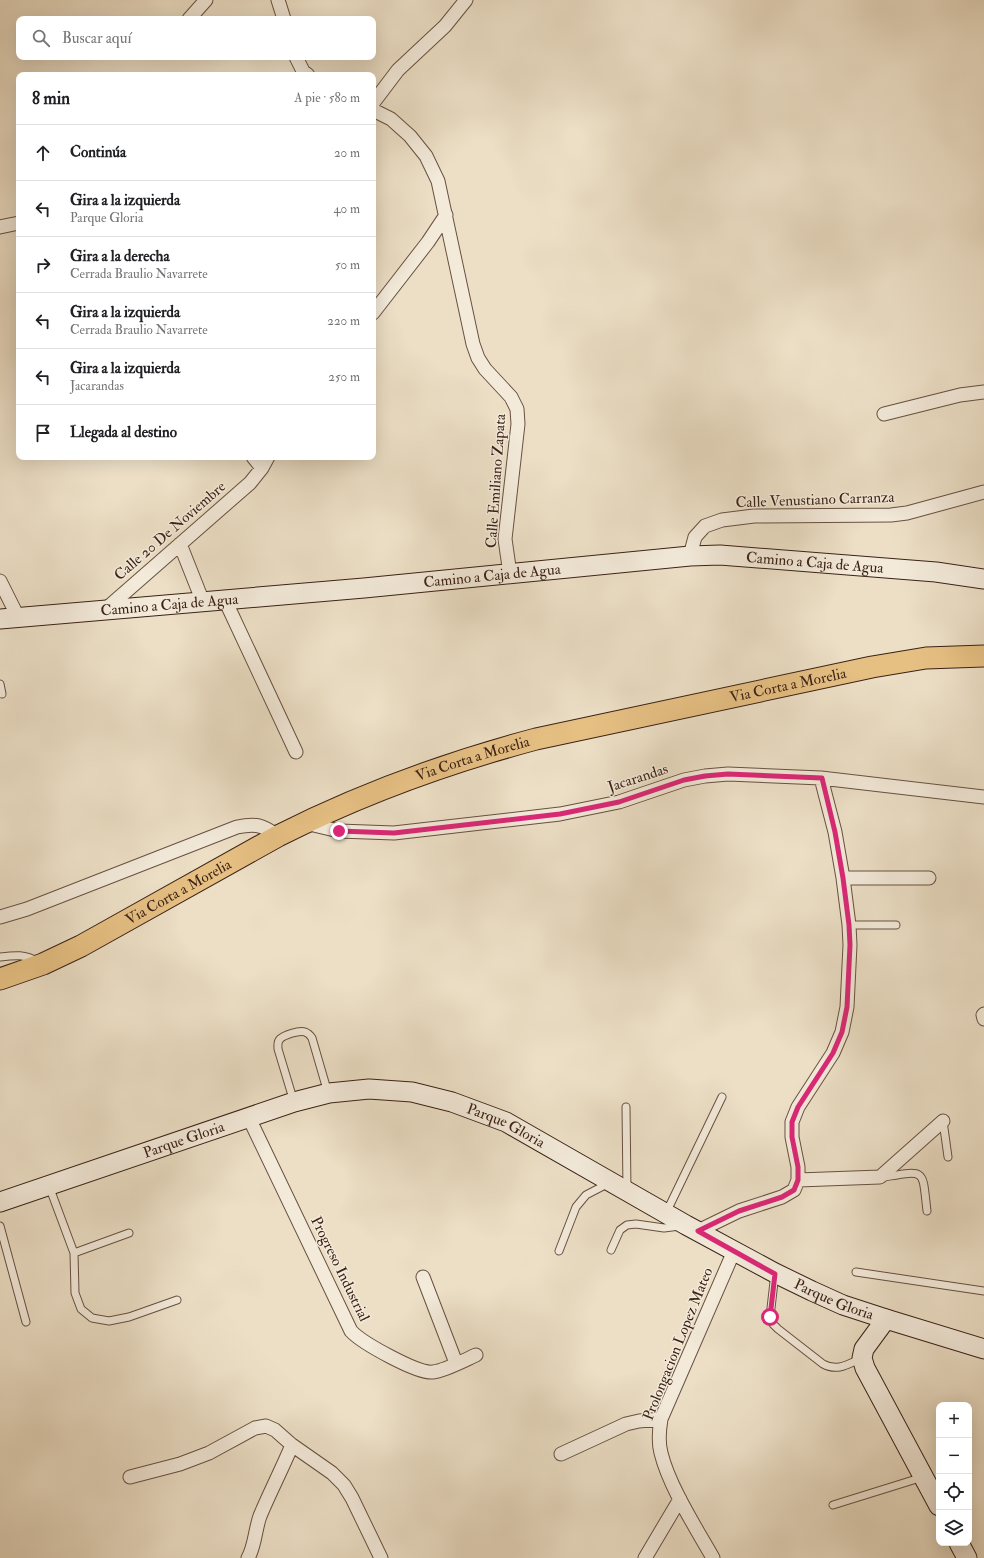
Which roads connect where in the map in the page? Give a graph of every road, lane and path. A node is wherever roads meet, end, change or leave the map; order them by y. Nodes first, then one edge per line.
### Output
1 (206, 0) edge
2 (278, 0) edge
3 (466, 0) edge
4 (192, 16) edge
5 (283, 16) edge
6 (298, 60) edge
7 (304, 72) edge
8 (376, 99) edge
9 (376, 112) edge
10 (446, 215) junction
11 (16, 224) edge
12 (0, 227) edge
13 (376, 309) edge
14 (984, 392) edge
15 (884, 414) dead end
16 (265, 462) edge
17 (984, 492) edge
18 (180, 544) junction
19 (690, 556) junction
20 (510, 574) junction
21 (984, 579) edge
22 (0, 580) edge
23 (225, 600) junction
24 (203, 602) junction
25 (106, 609) junction
26 (9, 618) edge
27 (984, 656) edge
28 (0, 684) edge
29 (2, 694) dead end
30 (296, 752) dead end
31 (822, 778) junction
32 (984, 797) edge
33 (304, 823) junction
34 (278, 836) junction
35 (843, 878) junction
36 (928, 878) dead end
37 (0, 917) edge
38 (849, 925) junction
39 (896, 925) dead end
40 (0, 957) edge
41 (43, 964) junction
42 (0, 979) edge
43 (328, 1094) junction
44 (722, 1097) dead end
45 (294, 1102) junction
46 (626, 1107) dead end
47 (249, 1118) junction
48 (943, 1121) joint
49 (948, 1157) dead end
50 (880, 1177) junction
51 (798, 1180) junction
52 (49, 1186) junction
53 (619, 1186) junction
54 (0, 1202) edge
55 (927, 1211) dead end
56 (666, 1213) junction
57 (0, 1226) edge
58 (692, 1228) junction
59 (129, 1233) dead end
60 (611, 1250) dead end
61 (559, 1251) dead end
62 (734, 1251) junction
63 (74, 1253) junction
64 (856, 1272) dead end
65 (775, 1274) junction
66 (423, 1276) dead end
67 (984, 1291) edge
68 (177, 1300) dead end
69 (886, 1319) junction
70 (26, 1322) dead end
71 (984, 1349) edge
72 (476, 1355) dead end
73 (862, 1358) junction
74 (456, 1364) junction
75 (661, 1419) junction
76 (292, 1445) junction
77 (561, 1454) dead end
78 (923, 1476) junction
79 (130, 1477) dead end
80 (680, 1499) junction
81 (936, 1500) edge
82 (833, 1505) dead end
83 (961, 1546) edge
84 (248, 1558) edge
85 (381, 1558) edge
86 (645, 1558) edge
87 (713, 1558) edge
88 (967, 1558) edge

1 - 4 street
2 - 5 street
3 - 8 street
6 - 7 street
9 - 10 street, Calle Emiliano Zapata
10 - 13 street
10 - 20 street, Calle Emiliano Zapata
11 - 12 street
14 - 15 street
16 - 18 street, Calle 20 De Noviembre
17 - 19 street, Calle Venustiano Carranza
18 - 24 street
18 - 25 street, Calle 20 De Noviembre
19 - 20 main road, Camino a Caja de Agua
19 - 21 main road, Camino a Caja de Agua
20 - 23 main road, Camino a Caja de Agua
22 - 26 street
23 - 24 main road, Camino a Caja de Agua
23 - 30 street
24 - 25 main road, Camino a Caja de Agua
25 - 26 main road, Camino a Caja de Agua
27 - 33 main road, Via Corta a Morelia
28 - 29 lane
31 - 32 street, Jacarandas
31 - 33 street, Jacarandas
31 - 35 street
33 - 34 main road, Via Corta a Morelia
34 - 37 street
34 - 41 main road, Via Corta a Morelia
35 - 36 street
35 - 38 street
38 - 39 lane
38 - 51 street
40 - 41 lane
41 - 42 main road, Via Corta a Morelia
43 - 45 main road, Parque Gloria
43 - 45 lane
43 - 53 main road, Parque Gloria
44 - 56 lane
45 - 47 main road, Parque Gloria
46 - 53 lane
47 - 52 main road, Parque Gloria
47 - 74 street, Progreso Industrial
48 - 49 lane
48 - 50 street
50 - 51 street
50 - 55 lane
51 - 58 street
52 - 54 main road, Parque Gloria
52 - 63 lane
53 - 56 main road, Parque Gloria
53 - 61 lane
56 - 58 main road, Parque Gloria
57 - 70 lane
58 - 60 lane
58 - 62 main road, Parque Gloria
59 - 63 lane
62 - 65 main road, Parque Gloria
62 - 75 street, Prolongacion Lopez Mateo
63 - 68 lane
64 - 67 lane
65 - 69 main road, Parque Gloria
65 - 73 lane
66 - 74 street
69 - 71 main road, Parque Gloria
69 - 73 main road
72 - 74 street, Progreso Industrial
73 - 78 main road
75 - 77 street
75 - 80 street, Prolongacion Lopez Mateo
76 - 79 street
76 - 84 street
76 - 85 street
78 - 81 main road
78 - 82 lane
80 - 86 street
80 - 87 street, Prolongacion Lopez Mateo
83 - 88 main road

